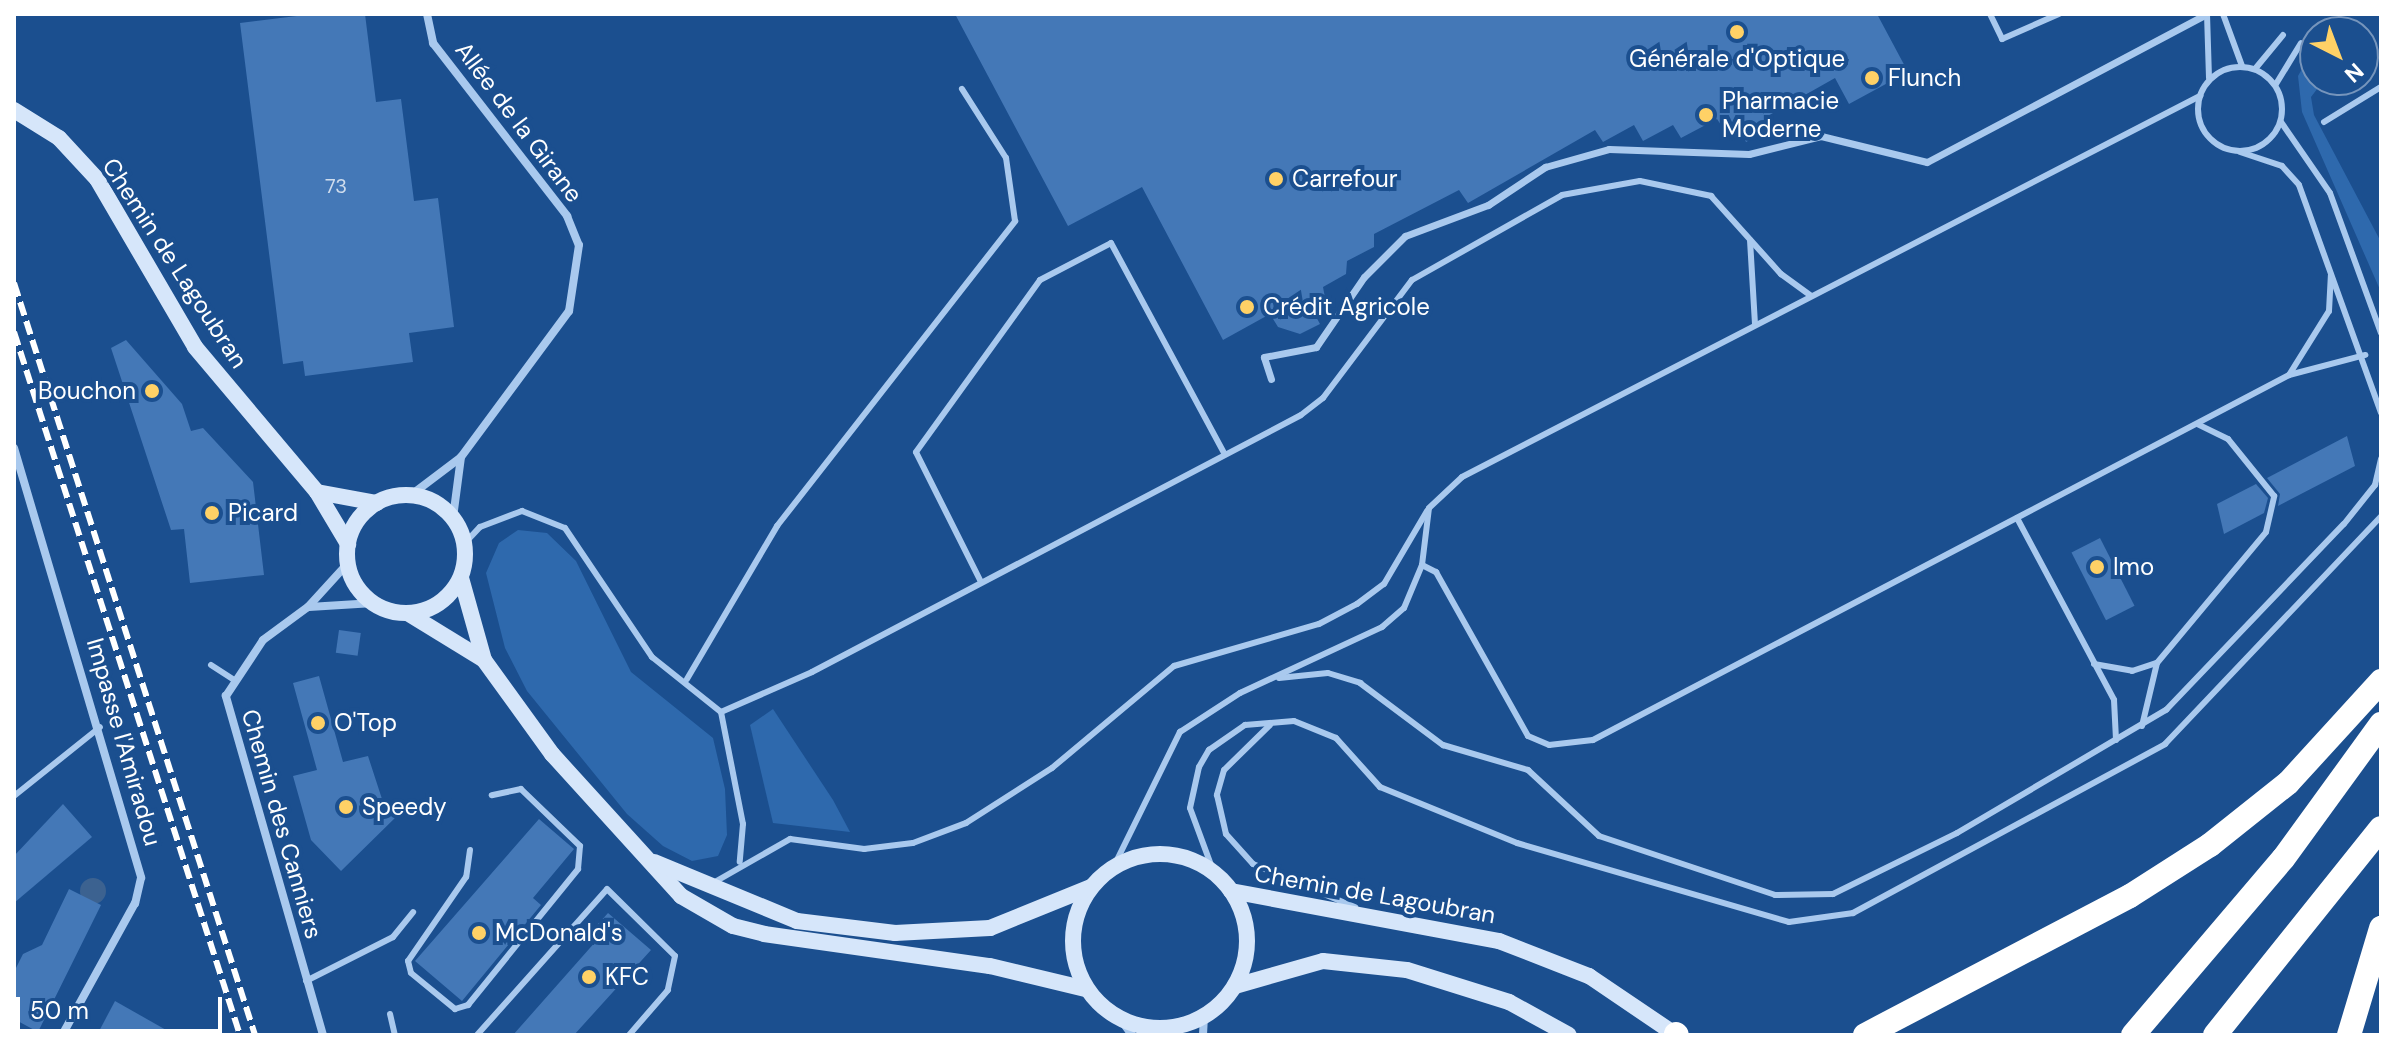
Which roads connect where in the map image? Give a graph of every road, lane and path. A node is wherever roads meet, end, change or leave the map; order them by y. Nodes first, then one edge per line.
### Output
1 (427, 14) edge
2 (1990, 14) edge
3 (2059, 14) edge
4 (2206, 14) edge
5 (2223, 14) edge
6 (2283, 35) dead end
7 (2299, 46) edge
8 (2242, 66) junction
9 (2255, 69) junction
10 (2209, 79) junction
11 (2276, 84) junction
12 (2381, 87) edge
13 (962, 89) dead end
14 (2200, 96) junction
15 (14, 110) edge
16 (2281, 122) junction
17 (2324, 122) dead end
18 (2240, 152) junction
19 (1749, 237) junction
20 (2331, 268) junction
21 (1811, 296) junction
22 (1755, 325) junction
23 (2381, 333) edge
24 (2365, 355) junction
25 (2289, 375) junction
26 (1271, 379) dead end
27 (2381, 413) edge
28 (2197, 424) junction
29 (14, 448) edge
30 (1224, 453) junction
31 (461, 457) junction
32 (2381, 459) edge
33 (317, 492) junction
34 (411, 495) junction
35 (377, 503) junction
36 (1429, 508) junction
37 (2381, 516) edge
38 (453, 518) junction
39 (2017, 518) junction
40 (465, 543) junction
41 (348, 544) junction
42 (348, 563) junction
43 (1422, 565) junction
44 (461, 578) junction
45 (981, 582) junction
46 (374, 603) junction
47 (308, 607) junction
48 (408, 613) junction
49 (484, 660) junction
50 (2157, 663) junction
51 (2094, 664) junction
52 (211, 665) dead end
53 (687, 679) junction
54 (236, 681) junction
55 (1266, 681) junction
56 (2381, 681) edge
57 (721, 712) junction
58 (2381, 724) edge
59 (1270, 725) junction
60 (100, 727) junction
61 (2141, 728) junction
62 (2115, 742) junction
63 (492, 795) dead end
64 (14, 796) edge
65 (2381, 828) edge
66 (470, 850) dead end
67 (645, 859) junction
68 (740, 862) junction
69 (1113, 868) junction
70 (1214, 873) junction
71 (708, 886) junction
72 (1091, 887) junction
73 (1231, 891) junction
74 (413, 912) dead end
75 (1365, 912) junction
76 (2381, 928) edge
77 (306, 981) junction
78 (1235, 986) junction
79 (1086, 989) junction
80 (390, 1014) dead end
81 (1204, 1017) junction
82 (1121, 1020) junction
83 (62, 1035) edge
84 (323, 1035) edge
85 (395, 1035) edge
86 (477, 1035) edge
87 (629, 1035) edge
88 (1132, 1035) edge
89 (1203, 1035) edge
90 (1569, 1035) edge
91 (1676, 1035) edge
92 (1865, 1035) edge
93 (2133, 1035) edge
94 (2215, 1035) edge
95 (2349, 1035) edge

1 - 31 street, Allée de la Girane
2 - 3 lane
4 - 10 lane
4 - 26 street
5 - 8 lane
6 - 9 lane
7 - 11 lane
8 - 9 lane
8 - 10 lane
9 - 11 lane
10 - 14 lane
11 - 16 lane
12 - 17 lane
13 - 53 lane
14 - 18 lane
14 - 21 lane
15 - 33 main road, Chemin de Lagoubran
16 - 18 lane
16 - 23 lane
18 - 20 lane
19 - 21 lane
19 - 22 lane
19 - 30 lane
20 - 24 lane
20 - 25 lane
21 - 22 lane
22 - 36 lane
24 - 25 lane
24 - 27 lane
25 - 28 lane
28 - 39 lane
28 - 50 lane
29 - 60 street, Impasse l'Amiradou
30 - 45 lane
30 - 45 lane
31 - 34 street, Allée de la Girane
31 - 38 street, Allée de la Girane
32 - 61 lane
33 - 35 main road
33 - 41 main road, Chemin de Lagoubran
34 - 35 main road
34 - 38 main road
35 - 41 main road
36 - 43 lane
36 - 68 lane
37 - 59 lane
38 - 40 main road
39 - 43 lane
39 - 51 lane
40 - 44 main road
40 - 53 lane
41 - 42 main road
42 - 46 main road
42 - 47 street, Chemin des Canniers
43 - 55 lane
44 - 48 main road
44 - 49 main road
45 - 57 lane
46 - 47 street
46 - 48 main road
47 - 54 street, Chemin des Canniers
48 - 49 main road
49 - 67 main road
50 - 51 lane
50 - 61 lane
51 - 62 lane
52 - 54 lane
53 - 57 lane
54 - 77 street, Chemin des Canniers
55 - 62 lane
55 - 69 lane
56 - 92 highway
57 - 68 lane
58 - 93 highway
59 - 70 lane
59 - 75 lane
60 - 64 lane
60 - 83 street, Impasse l'Amiradou
61 - 62 lane
63 - 66 lane
65 - 94 highway
67 - 71 main road
67 - 79 main road
68 - 71 lane
69 - 70 main road
69 - 72 main road
70 - 73 main road
71 - 72 main road
72 - 79 main road
73 - 75 main road, Chemin de Lagoubran
73 - 78 main road
74 - 77 lane
75 - 91 main road, Chemin de Lagoubran
76 - 95 highway
77 - 84 street, Chemin des Canniers
78 - 81 main road
78 - 90 main road
79 - 82 main road
80 - 85 lane
81 - 82 main road
81 - 89 street
82 - 88 street
86 - 87 lane

